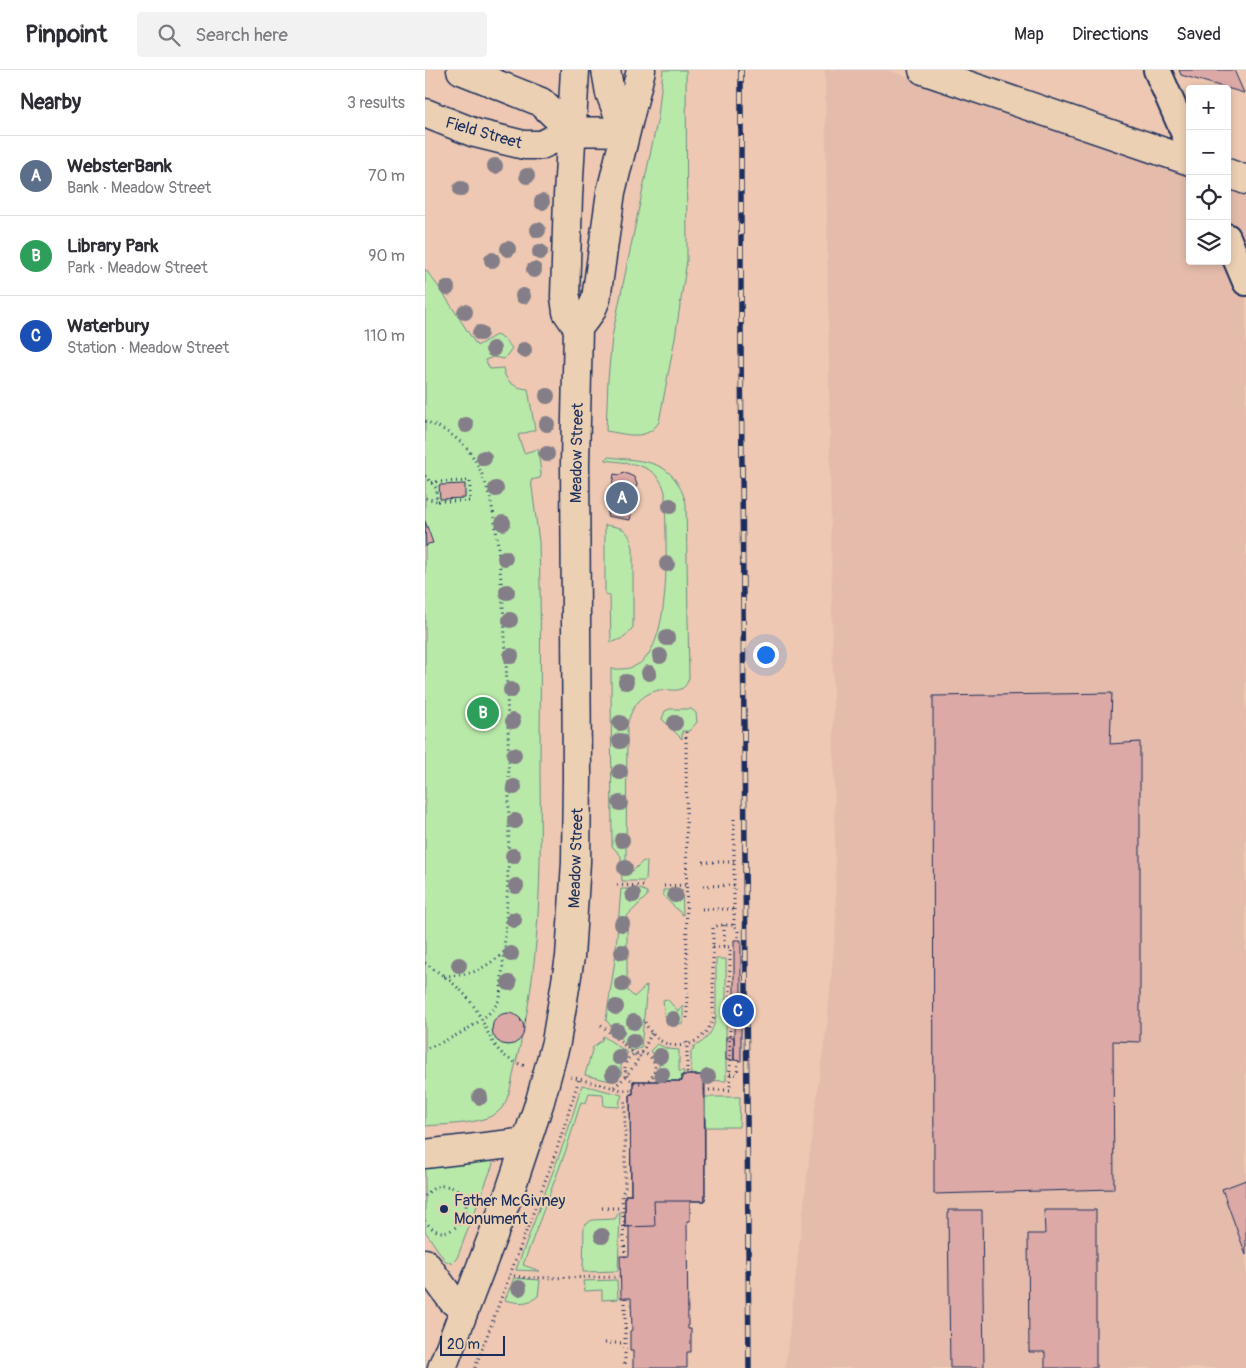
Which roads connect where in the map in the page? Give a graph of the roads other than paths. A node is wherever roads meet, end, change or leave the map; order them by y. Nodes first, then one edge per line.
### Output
1 (461, 70) edge
2 (575, 70) edge
3 (606, 70) edge
4 (641, 70) edge
5 (925, 70) edge
6 (1157, 70) edge
7 (425, 113) edge
8 (571, 131) junction
9 (625, 132) junction
10 (1186, 137) edge
11 (1186, 160) edge
12 (1230, 175) edge
13 (1246, 180) edge
14 (1231, 246) edge
15 (1246, 282) edge
16 (578, 328) junction
17 (527, 1142) junction
18 (425, 1154) edge
19 (425, 1263) edge
20 (465, 1310) junction
21 (442, 1368) edge

1 - 8 main road
2 - 8 main road, Meadow Street
3 - 9 main road
4 - 9 main road
5 - 11 main road
6 - 10 street
7 - 8 main road, Field Street
8 - 9 main road, Field Street
8 - 16 main road, Meadow Street
9 - 16 main road
12 - 13 main road
14 - 15 street
16 - 17 main road, Meadow Street
17 - 18 main road
17 - 20 main road, Meadow Street
19 - 20 main road
20 - 21 main road, Meadow Street

